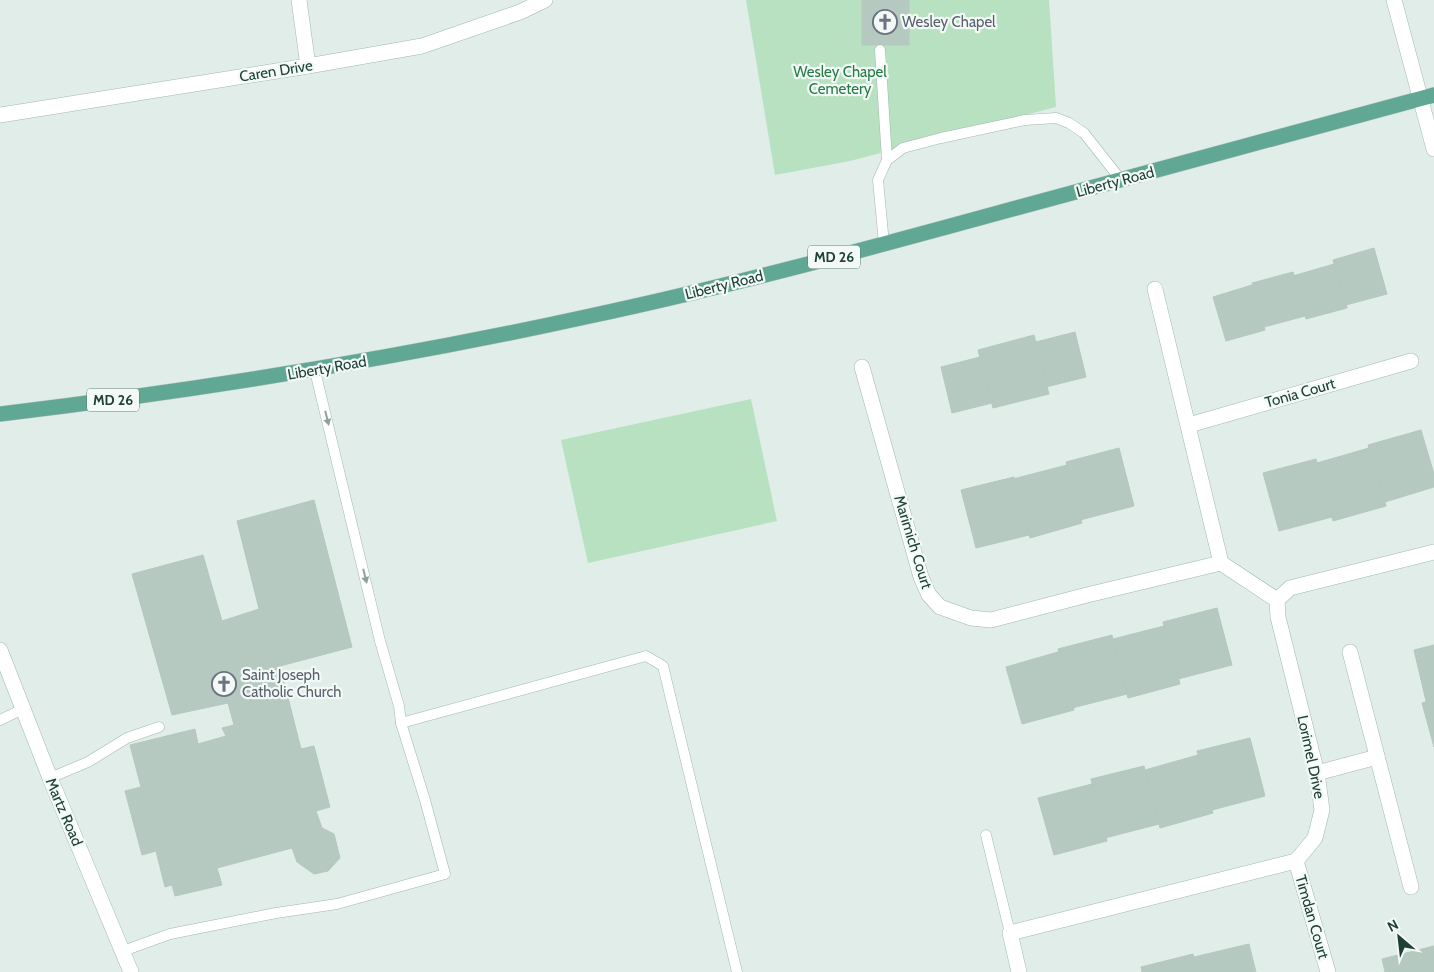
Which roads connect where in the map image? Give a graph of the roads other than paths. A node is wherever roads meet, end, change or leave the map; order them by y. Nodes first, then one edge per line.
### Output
1 (299, 0) edge
2 (545, 0) edge
3 (1394, 0) edge
4 (880, 50) dead end
5 (308, 66) junction
6 (1428, 97) edge
7 (0, 115) edge
8 (1434, 149) edge
9 (887, 160) junction
10 (1121, 180) junction
11 (884, 244) junction
12 (1155, 289) dead end
13 (1411, 361) dead end
14 (862, 368) dead end
15 (315, 370) junction
16 (0, 414) edge
17 (1189, 425) junction
18 (1434, 552) edge
19 (1221, 563) junction
20 (1277, 600) junction
21 (0, 650) edge
22 (1350, 652) dead end
23 (23, 709) junction
24 (0, 720) edge
25 (401, 724) junction
26 (159, 727) dead end
27 (1377, 757) junction
28 (1317, 773) junction
29 (50, 778) junction
30 (986, 835) dead end
31 (1296, 861) junction
32 (1411, 887) dead end
33 (1010, 933) junction
34 (123, 951) junction
35 (131, 972) edge
36 (737, 972) edge
37 (1019, 972) edge
38 (1328, 972) edge

1 - 5 street
2 - 5 street, Caren Drive
3 - 6 street
4 - 9 lane
5 - 7 street, Caren Drive
6 - 8 street
6 - 10 main road, Liberty Road / MD 26
9 - 10 lane
9 - 11 lane
10 - 11 main road, Liberty Road / MD 26
11 - 15 main road, Liberty Road / MD 26
12 - 17 street
13 - 17 street, Tonia Court
14 - 19 street, Marimich Court
15 - 16 main road, Liberty Road / MD 26
15 -> 25 lane
17 - 19 street
18 - 20 street
19 - 20 street
20 - 28 street, Lorimel Drive
21 - 23 street, Martz Road
22 - 27 street
23 - 24 lane
23 - 29 street, Martz Road
25 - 34 lane
25 - 36 lane
26 - 29 lane
27 - 28 street
27 - 32 street
28 - 31 street, Lorimel Drive
29 - 34 street, Martz Road
30 - 33 lane
31 - 33 street
31 - 38 street, Timdan Court
33 - 37 street
34 - 35 street, Martz Road

